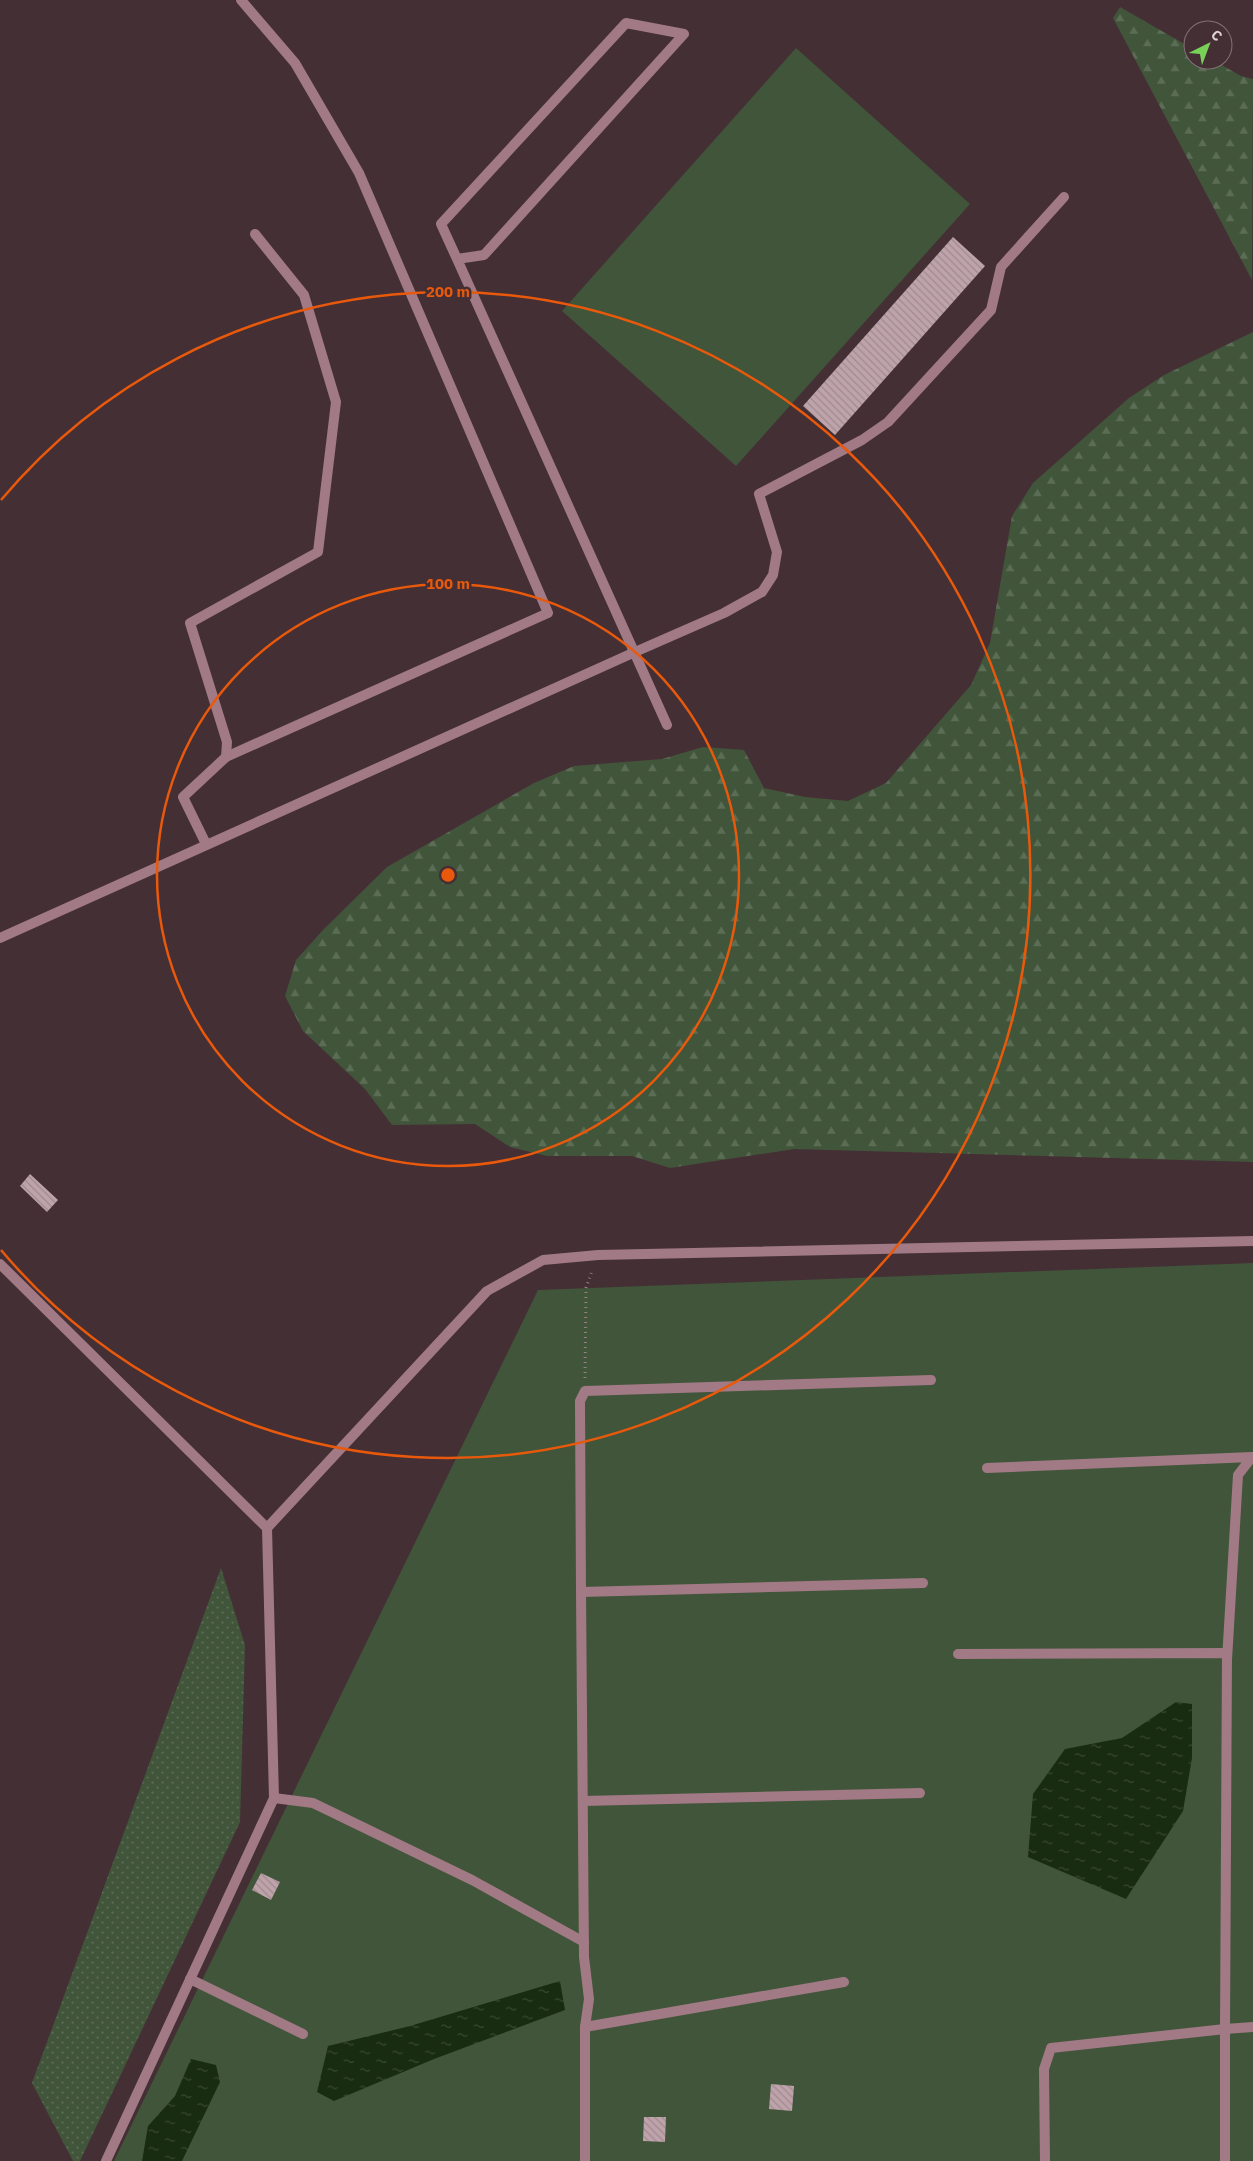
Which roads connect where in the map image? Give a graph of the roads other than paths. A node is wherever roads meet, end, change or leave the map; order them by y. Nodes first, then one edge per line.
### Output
1 (241, 0) edge
2 (1064, 197) dead end
3 (255, 234) dead end
4 (457, 260) junction
5 (635, 652) junction
6 (667, 725) dead end
7 (226, 757) junction
8 (206, 844) junction
9 (0, 938) edge
10 (1253, 1241) edge
11 (0, 1264) edge
12 (932, 1380) dead end
13 (1253, 1458) edge
14 (987, 1468) dead end
15 (267, 1528) junction
16 (923, 1583) dead end
17 (582, 1592) junction
18 (958, 1654) dead end
19 (1227, 1663) junction
20 (920, 1794) dead end
21 (274, 1798) junction
22 (583, 1801) junction
23 (584, 1942) junction
24 (190, 1979) junction
25 (844, 1982) dead end
26 (585, 2027) junction
27 (1253, 2027) edge
28 (1225, 2029) junction
29 (303, 2034) dead end
30 (106, 2161) edge
31 (586, 2161) edge
32 (1046, 2161) edge
33 (1225, 2161) edge

1 - 7 street
2 - 5 street
3 - 7 street
4 - 4 street
4 - 5 street
5 - 6 street
5 - 8 street
7 - 8 street
8 - 9 street
10 - 15 street
11 - 15 street
12 - 17 street
13 - 14 street
13 - 19 street
15 - 21 street
16 - 17 street
17 - 22 street
18 - 19 street
19 - 28 street
20 - 22 street
21 - 23 street
21 - 24 street
22 - 23 street
23 - 26 street
24 - 29 street
24 - 30 street
25 - 26 street
26 - 31 street
27 - 28 street
28 - 32 street
28 - 33 street

